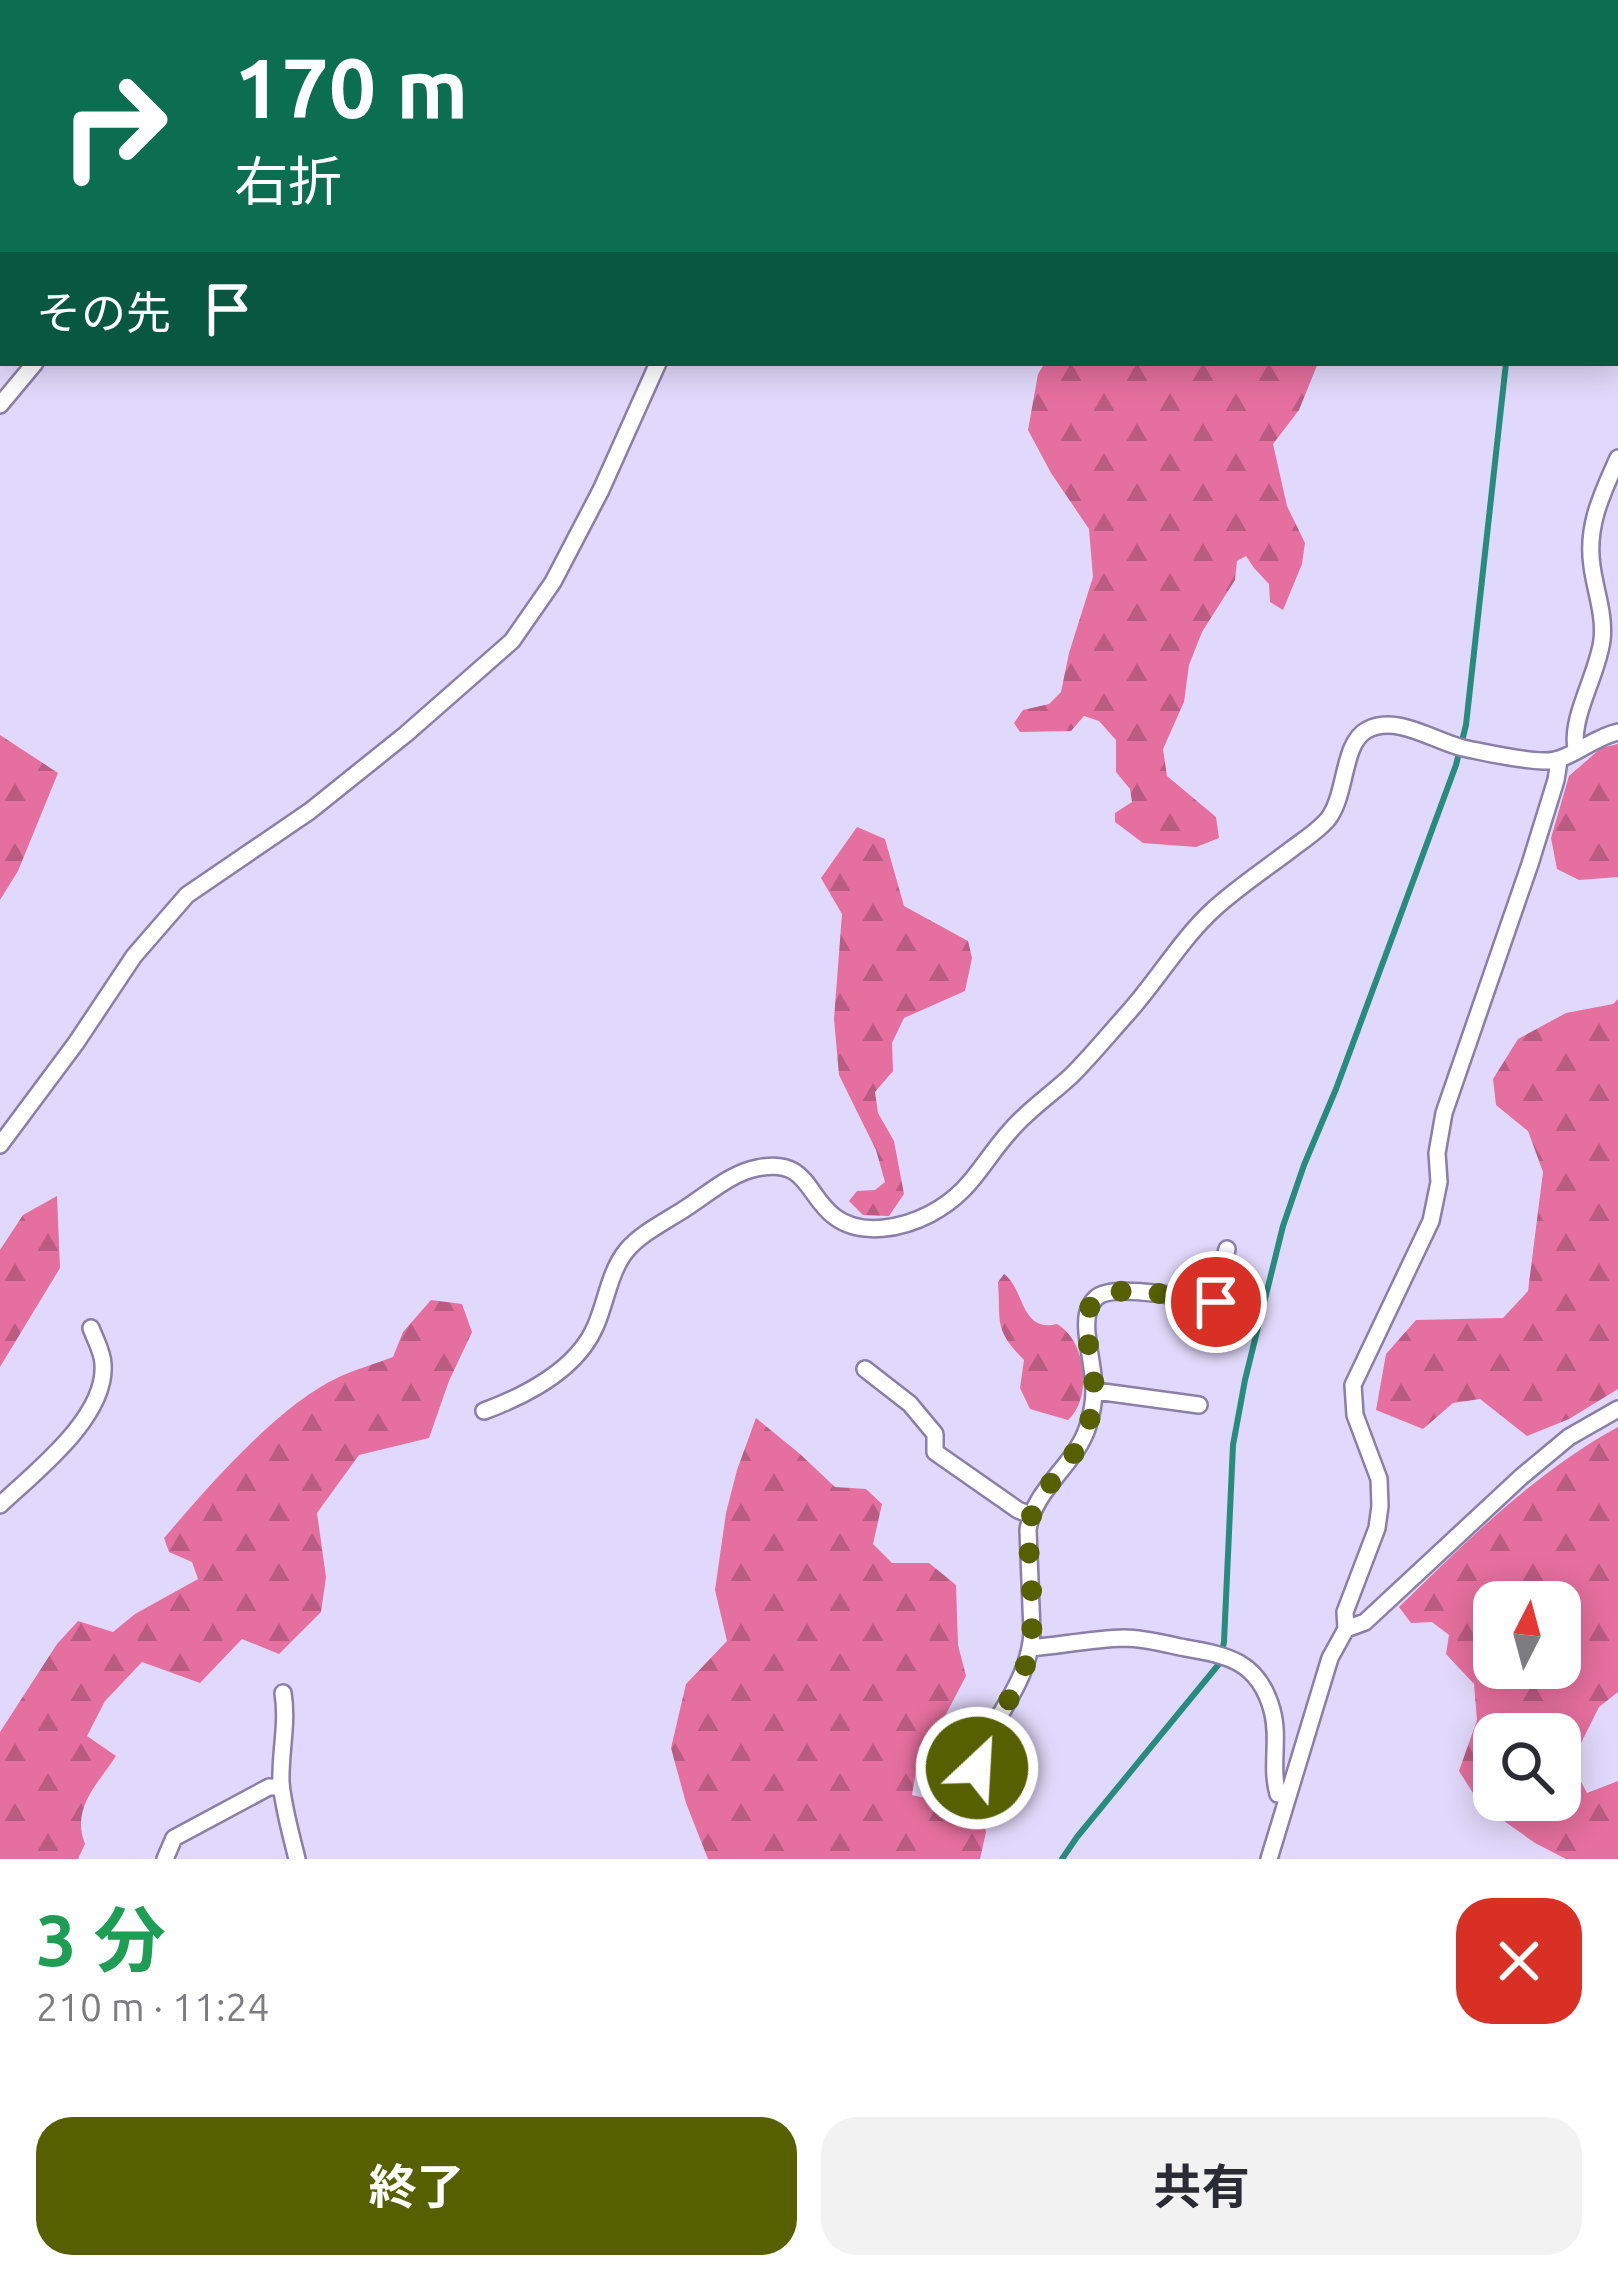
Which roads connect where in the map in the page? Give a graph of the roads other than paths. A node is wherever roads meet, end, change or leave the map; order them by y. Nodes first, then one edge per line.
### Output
1 (32, 366) edge
2 (657, 366) edge
3 (0, 405) edge
4 (1618, 458) edge
5 (1618, 732) edge
6 (1576, 749) junction
7 (1559, 760) junction
8 (0, 1145) edge
9 (1227, 1249) dead end
10 (91, 1328) dead end
11 (865, 1369) dead end
12 (1096, 1391) junction
13 (1199, 1405) dead end
14 (1618, 1409) edge
15 (484, 1411) dead end
16 (0, 1505) edge
17 (1030, 1515) junction
18 (1346, 1629) junction
19 (1031, 1648) junction
20 (283, 1693) dead end
21 (281, 1786) junction
22 (929, 1786) dead end
23 (1288, 1796) junction
24 (165, 1859) edge
25 (297, 1859) edge
26 (1269, 1859) edge

1 - 3 street
2 - 8 street
4 - 6 street
5 - 6 street
6 - 7 street
7 - 15 street
7 - 18 street
9 - 12 street
10 - 16 street
11 - 17 street
12 - 13 street
12 - 17 street
14 - 18 street
17 - 19 street
18 - 23 street
19 - 22 street
19 - 23 street
20 - 21 street
21 - 24 street
21 - 25 street
23 - 26 street

